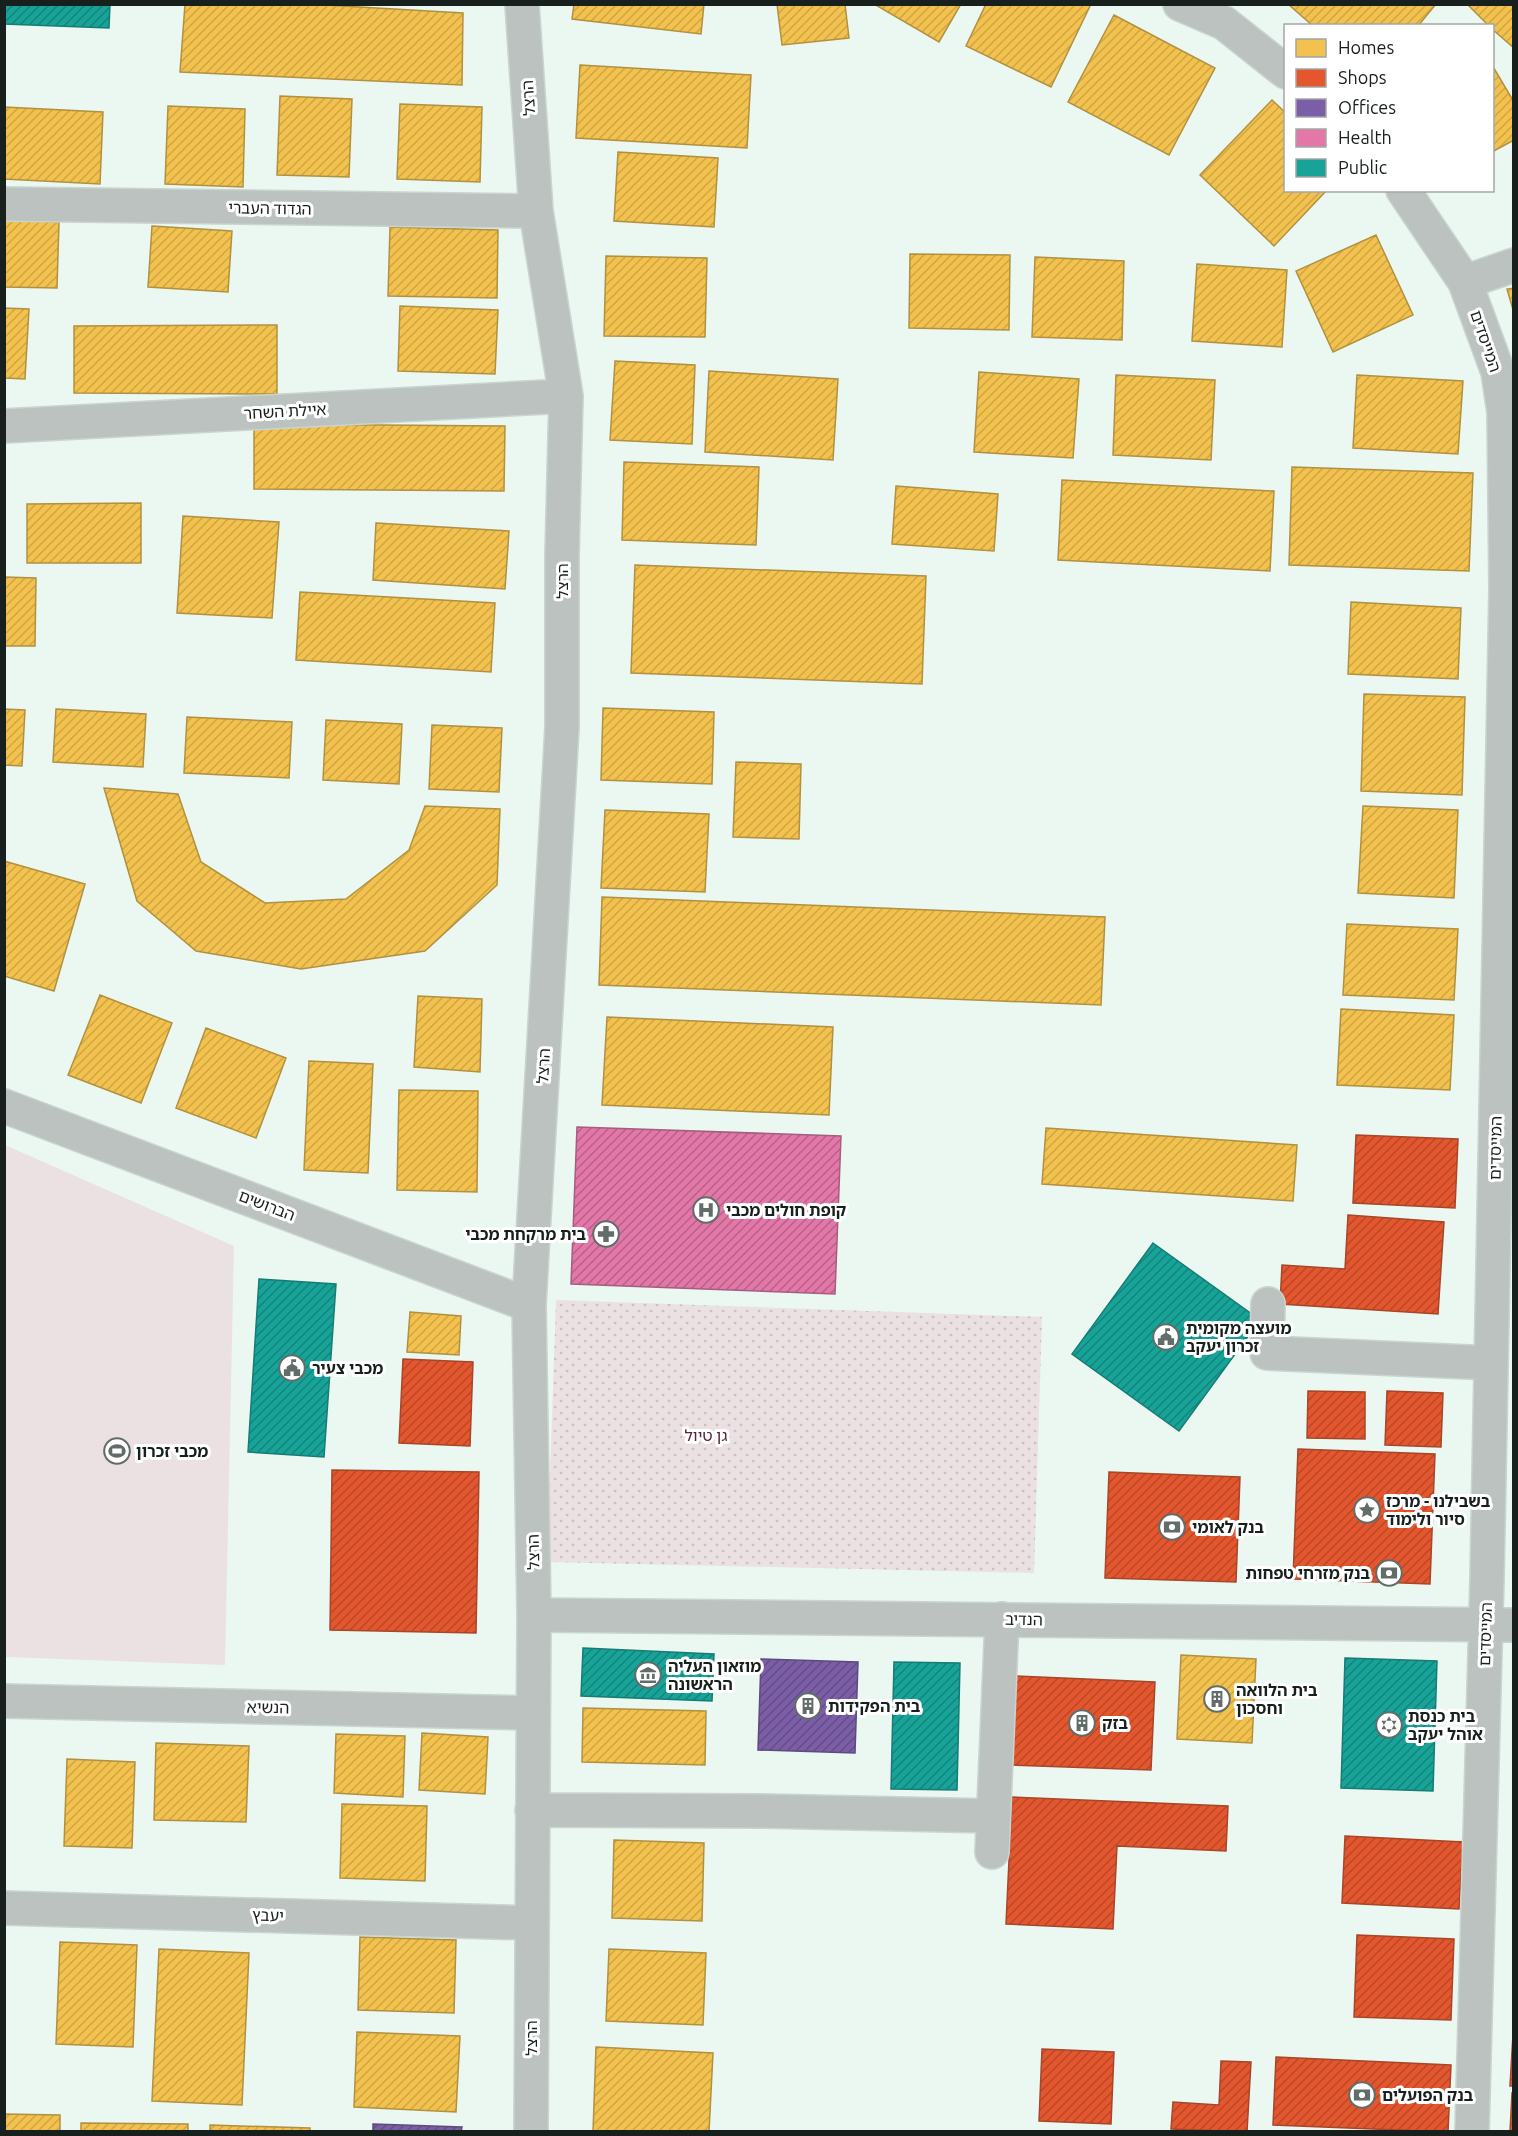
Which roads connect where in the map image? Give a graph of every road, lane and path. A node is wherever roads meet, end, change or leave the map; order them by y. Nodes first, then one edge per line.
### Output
1 (522, 4) edge
2 (1180, 4) edge
3 (1284, 70) edge
4 (1404, 192) edge
5 (4, 204) edge
6 (536, 211) junction
7 (1514, 265) edge
8 (1465, 282) junction
9 (566, 396) junction
10 (4, 426) edge
11 (4, 1106) edge
12 (1268, 1304) dead end
13 (529, 1305) junction
14 (1503, 1311) edge
15 (1491, 1362) junction
16 (534, 1615) junction
17 (1002, 1619) junction
18 (1499, 1625) edge
19 (4, 1701) edge
20 (532, 1713) junction
21 (532, 1810) junction
22 (993, 1816) junction
23 (992, 1852) dead end
24 (4, 1908) edge
25 (532, 1923) junction
26 (531, 2132) edge
27 (1472, 2132) edge

1 - 6 street, הרצל
2 - 3 street
4 - 8 street, המייסדים
5 - 6 street, הגדוד העברי
6 - 9 street, הרצל
7 - 8 street
8 - 14 street, המייסדים
9 - 10 street, איילת השחר
9 - 13 street, הרצל
11 - 13 street, הברושים
12 - 15 street
13 - 16 street, הרצל
14 - 15 street, המייסדים
15 - 18 street, המייסדים
16 - 17 street, הנדיב
16 - 20 street, הרצל
17 - 18 street, הנדיב
17 - 22 street
18 - 27 street, המייסדים
19 - 20 street, הנשיא
20 - 21 street, הרצל
21 - 22 street
21 - 25 street, הרצל
22 - 23 street
24 - 25 street, יעבץ
25 - 26 street, הרצל

